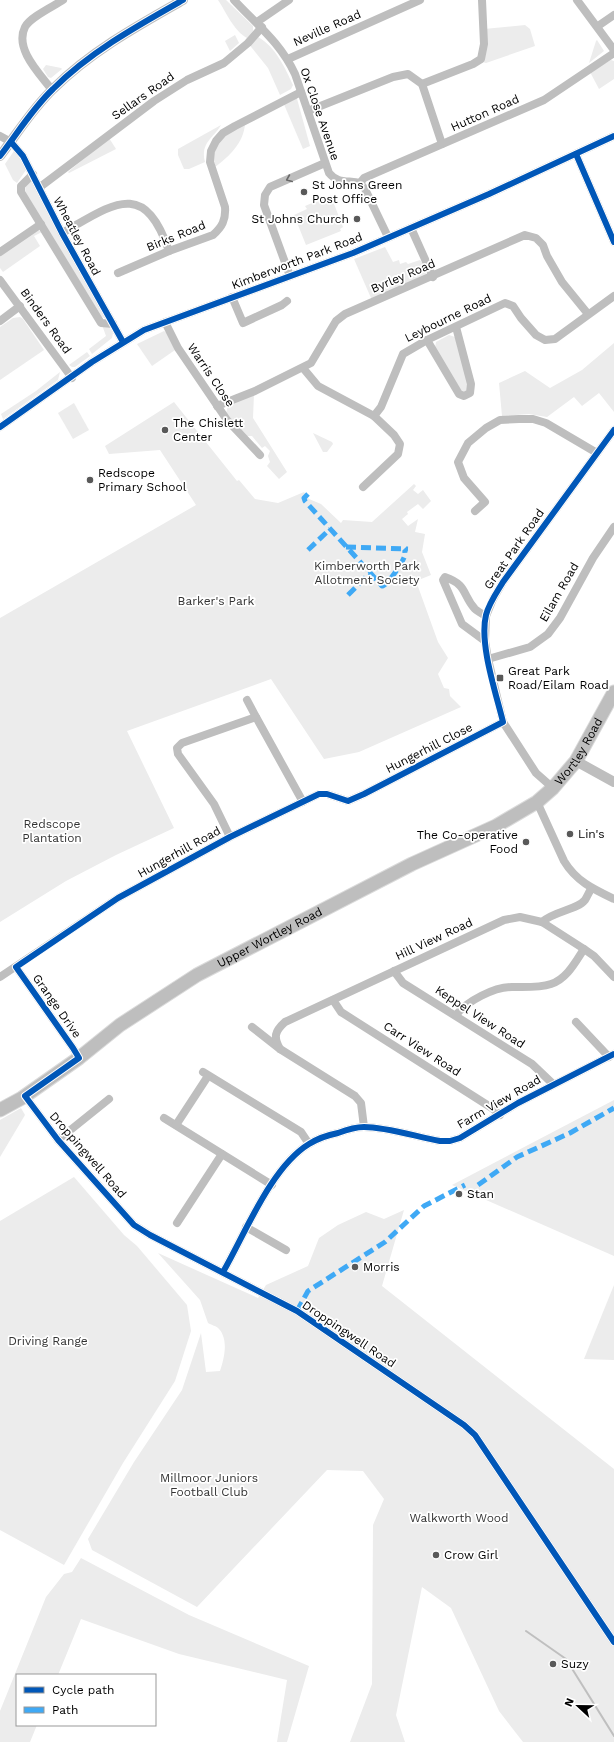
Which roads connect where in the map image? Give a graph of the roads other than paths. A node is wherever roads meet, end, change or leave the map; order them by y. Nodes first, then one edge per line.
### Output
1 (63, 0) edge
2 (183, 0) edge
3 (234, 0) edge
4 (289, 0) edge
5 (420, 0) edge
6 (482, 0) edge
7 (578, 0) edge
8 (614, 15) edge
9 (259, 25) junction
10 (598, 26) junction
11 (614, 50) edge
12 (614, 53) edge
13 (288, 59) junction
14 (422, 84) junction
15 (52, 90) junction
16 (301, 92) junction
17 (308, 111) junction
18 (0, 136) edge
19 (614, 136) edge
20 (12, 142) junction
21 (442, 144) junction
22 (576, 154) junction
23 (0, 156) edge
24 (325, 163) junction
25 (33, 174) junction
26 (360, 183) junction
27 (40, 187) junction
28 (41, 224) junction
29 (411, 228) junction
30 (62, 233) junction
31 (388, 238) junction
32 (614, 242) edge
33 (169, 251) junction
34 (0, 252) edge
35 (118, 273) dead end
36 (290, 276) junction
37 (433, 277) junction
38 (0, 280) edge
39 (614, 296) edge
40 (232, 297) junction
41 (287, 301) dead end
42 (20, 306) junction
43 (588, 314) junction
44 (0, 321) edge
45 (165, 322) junction
46 (113, 324) junction
47 (456, 327) junction
48 (427, 340) junction
49 (123, 342) junction
50 (303, 368) junction
51 (72, 378) junction
52 (217, 406) junction
53 (374, 416) junction
54 (0, 427) edge
55 (614, 430) edge
56 (597, 453) junction
57 (260, 455) dead end
58 (363, 488) dead end
59 (475, 511) dead end
60 (614, 527) edge
61 (486, 616) junction
62 (486, 641) junction
63 (488, 659) junction
64 (614, 692) edge
65 (246, 700) dead end
66 (256, 717) junction
67 (503, 722) junction
68 (576, 760) junction
69 (614, 782) edge
70 (553, 788) junction
71 (364, 794) joint
72 (303, 802) junction
73 (537, 802) junction
74 (230, 837) junction
75 (591, 889) junction
76 (614, 899) edge
77 (542, 922) junction
78 (584, 949) junction
79 (16, 967) junction
80 (394, 971) junction
81 (0, 977) edge
82 (614, 977) edge
83 (333, 1000) junction
84 (456, 1015) junction
85 (576, 1022) dead end
86 (252, 1027) dead end
87 (280, 1049) junction
88 (612, 1056) edge
89 (79, 1058) junction
90 (553, 1084) junction
91 (25, 1096) junction
92 (109, 1099) dead end
93 (0, 1110) edge
94 (500, 1115) junction
95 (164, 1118) dead end
96 (176, 1125) junction
97 (364, 1127) junction
98 (58, 1140) junction
99 (310, 1144) junction
100 (222, 1154) junction
101 (272, 1185) junction
102 (177, 1224) dead end
103 (246, 1227) junction
104 (286, 1250) dead end
105 (223, 1272) junction
106 (614, 1642) edge

1 - 15 street
2 - 15 street
3 - 9 street, Ox Close Avenue
4 - 9 street, Sellars Road
5 - 13 street, Neville Road
6 - 14 street
7 - 10 street
8 - 10 street
9 - 13 street, Ox Close Avenue
9 - 27 street, Sellars Road
10 - 11 street
12 - 21 street, Hutton Road
13 - 16 street, Ox Close Avenue
14 - 17 street
14 - 21 street
15 - 20 street
16 - 17 street, Ox Close Avenue
16 - 33 street, Birks Road
17 - 24 street, Ox Close Avenue
18 - 20 street
19 - 22 street, Kimberworth Park Road
20 - 23 street
20 - 25 street, Wheatley Road
21 - 26 street, Hutton Road
22 - 29 street, Kimberworth Park Road
22 - 32 street
24 - 26 street, Ox Close Avenue
24 -> 36 street
25 - 27 street, Wheatley Road
25 - 28 street, Wheatley Road
26 - 31 street
27 - 30 street, Wheatley Road
28 - 34 street
28 - 46 street, Wheatley Road
29 - 31 street, Kimberworth Park Road
29 - 37 street
30 - 33 street
30 - 46 street, Wheatley Road
31 - 36 street, Kimberworth Park Road
33 - 35 street, Birks Road
36 - 40 street, Kimberworth Park Road
37 - 43 street, Byrley Road
37 - 50 street, Byrley Road
38 - 42 street, Binders Road
39 - 43 street, Leybourne Road
40 - 41 street
40 - 45 street, Kimberworth Park Road
42 - 44 street
42 - 51 street, Binders Road
43 - 47 street, Leybourne Road
45 - 49 street, Kimberworth Park Road
45 - 52 street, Warris Close
46 - 49 street, Wheatley Road
47 - 48 street, Leybourne Road
47 - 48 street
48 - 53 street, Leybourne Road
49 - 51 street, Kimberworth Park Road
50 - 52 street, Byrley Road
50 - 53 street
51 - 54 street, Kimberworth Park Road
52 - 57 street, Warris Close
53 - 58 street
55 - 56 street, Great Park Road
56 - 59 street
56 - 61 street, Great Park Road
60 - 63 street, Eilam Road
61 - 62 street, Great Park Road
61 - 62 street
62 - 63 street, Great Park Road
63 - 67 street, Great Park Road
64 - 68 main road, Wortley Road
65 - 66 street
66 - 72 street
66 - 74 street
67 - 70 street, Great Park Road
67 - 71 street, Hungerhill Close
68 - 69 street
68 - 70 main road, Wortley Road
70 - 73 main road, Upper Wortley Road
71 - 72 street, Hungerhill Road
72 - 74 street, Hungerhill Road
73 - 75 street
73 - 89 main road, Upper Wortley Road
74 - 79 street, Hungerhill Road
75 - 76 street
75 - 77 street
77 - 78 street, Hill View Road
77 - 80 street, Hill View Road
78 - 82 street, Hill View Road
78 - 84 street
79 - 81 street, Hungerhill Road
79 - 89 street, Grange Drive
80 - 83 street, Hill View Road
80 - 84 street, Keppel View Road
83 - 87 street, Hill View Road
83 - 94 street, Carr View Road
84 - 90 street, Keppel View Road
85 - 88 street
86 - 87 street
87 - 97 street
88 - 90 street, Farm View Road
89 - 91 main road, Upper Wortley Road
90 - 94 street, Farm View Road
91 - 93 main road, Upper Wortley Road
91 - 98 street, Droppingwell Road
92 - 98 street
94 - 97 street, Farm View Road
95 - 96 street
96 - 99 street
96 - 100 street
97 - 99 street, Farm View Road
98 - 105 street, Droppingwell Road
99 - 101 street, Farm View Road
100 - 101 street
100 - 102 street
101 - 103 street, Farm View Road
103 - 104 street
103 - 105 street, Farm View Road
105 - 106 street, Droppingwell Road

